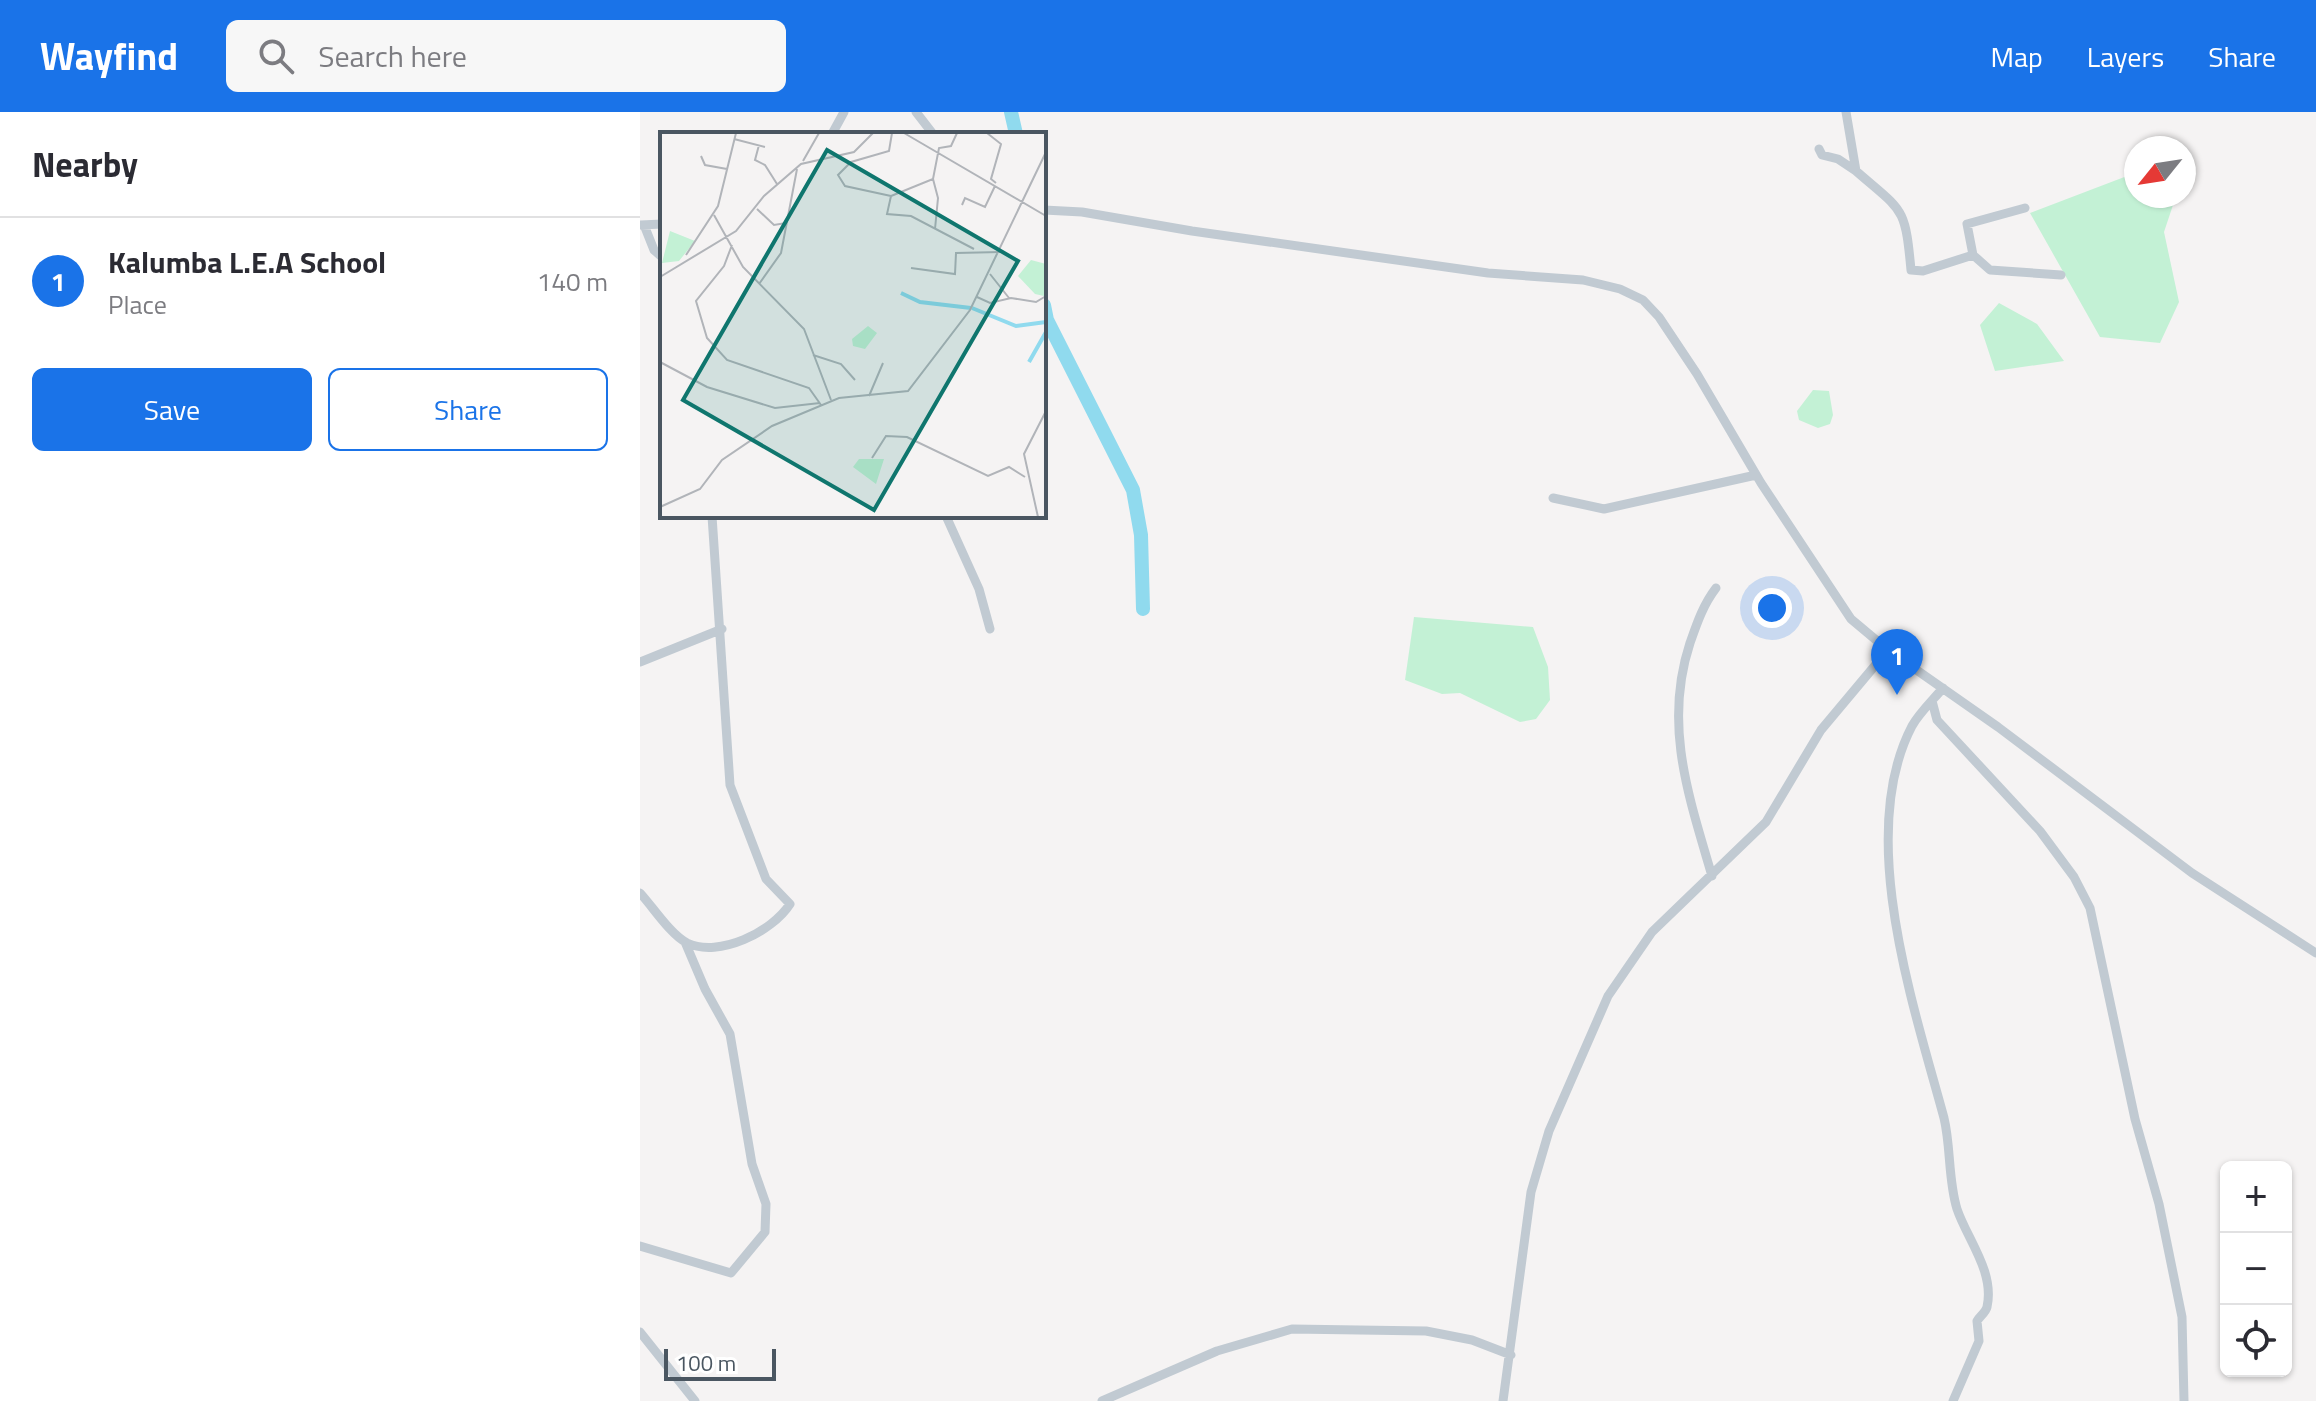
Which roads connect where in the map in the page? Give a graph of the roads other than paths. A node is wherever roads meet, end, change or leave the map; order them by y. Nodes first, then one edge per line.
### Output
1 (844, 112) edge
2 (916, 112) edge
3 (1846, 112) edge
4 (833, 132) edge
5 (931, 132) edge
6 (1819, 149) dead end
7 (1856, 171) junction
8 (2025, 208) dead end
9 (1046, 210) edge
10 (642, 225) edge
11 (660, 255) edge
12 (1973, 255) junction
13 (2061, 275) dead end
14 (1756, 475) junction
15 (1553, 498) dead end
16 (712, 518) edge
17 (947, 518) edge
18 (1716, 588) dead end
19 (722, 629) junction
20 (990, 629) dead end
21 (1888, 650) junction
22 (640, 662) edge
23 (1943, 688) junction
24 (1932, 701) junction
25 (1712, 876) junction
26 (640, 893) edge
27 (685, 942) junction
28 (2316, 953) edge
29 (640, 1246) edge
30 (640, 1332) edge
31 (1511, 1355) junction
32 (1124, 1392) junction
33 (695, 1401) edge
34 (1102, 1401) edge
35 (1132, 1401) edge
36 (1503, 1401) edge
37 (1953, 1401) edge
38 (2184, 1401) edge

1 - 4 street
2 - 5 street
3 - 7 street
6 - 7 street
7 - 12 street
8 - 12 street
9 - 14 street
10 - 11 street
12 - 13 street
14 - 15 street
14 - 21 street
16 - 19 street
17 - 20 street
18 - 25 street
19 - 22 street
19 - 27 street
21 - 23 street
21 - 25 street
23 - 24 street
23 - 28 street
24 - 37 street
24 - 38 street
25 - 31 street
26 - 27 street
27 - 29 street
30 - 33 street
31 - 32 street
31 - 36 street
32 - 34 street
32 - 35 street

